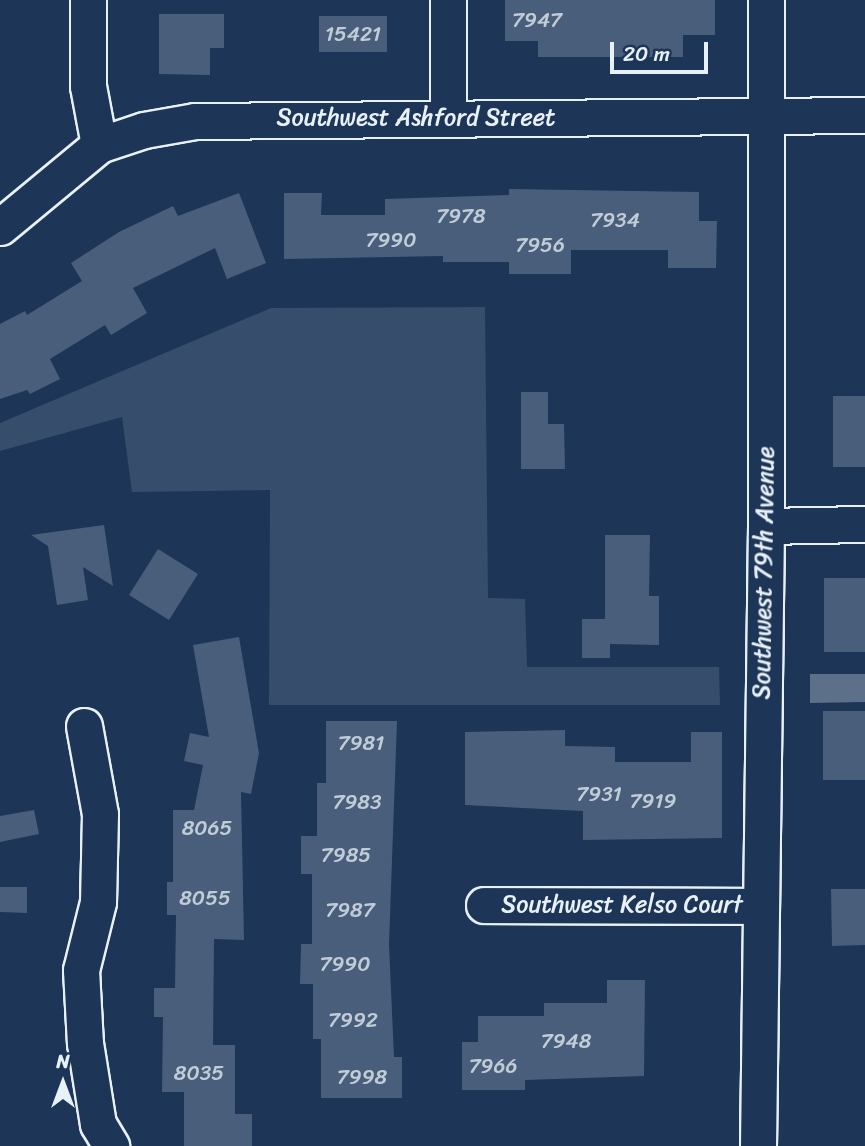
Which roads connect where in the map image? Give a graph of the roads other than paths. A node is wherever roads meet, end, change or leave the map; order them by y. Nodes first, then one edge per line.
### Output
1 (88, 0) edge
2 (448, 0) edge
3 (766, 0) edge
4 (768, 116) junction
5 (865, 116) edge
6 (448, 117) junction
7 (99, 145) junction
8 (0, 227) edge
9 (865, 524) edge
10 (766, 526) junction
11 (84, 726) dead end
12 (484, 905) dead end
13 (759, 906) junction
14 (111, 1146) edge
15 (758, 1146) edge

1 - 7 street
2 - 6 street
3 - 4 street, Southwest 79th Avenue
4 - 5 street, Southwest Ashford Street
4 - 6 street, Southwest Ashford Street
4 - 10 street, Southwest 79th Avenue
6 - 7 street, Southwest Ashford Street
7 - 8 street, Southwest Ashford Street
9 - 10 street
10 - 13 street, Southwest 79th Avenue
11 - 14 street
12 - 13 street, Southwest Kelso Court
13 - 15 street, Southwest 79th Avenue

